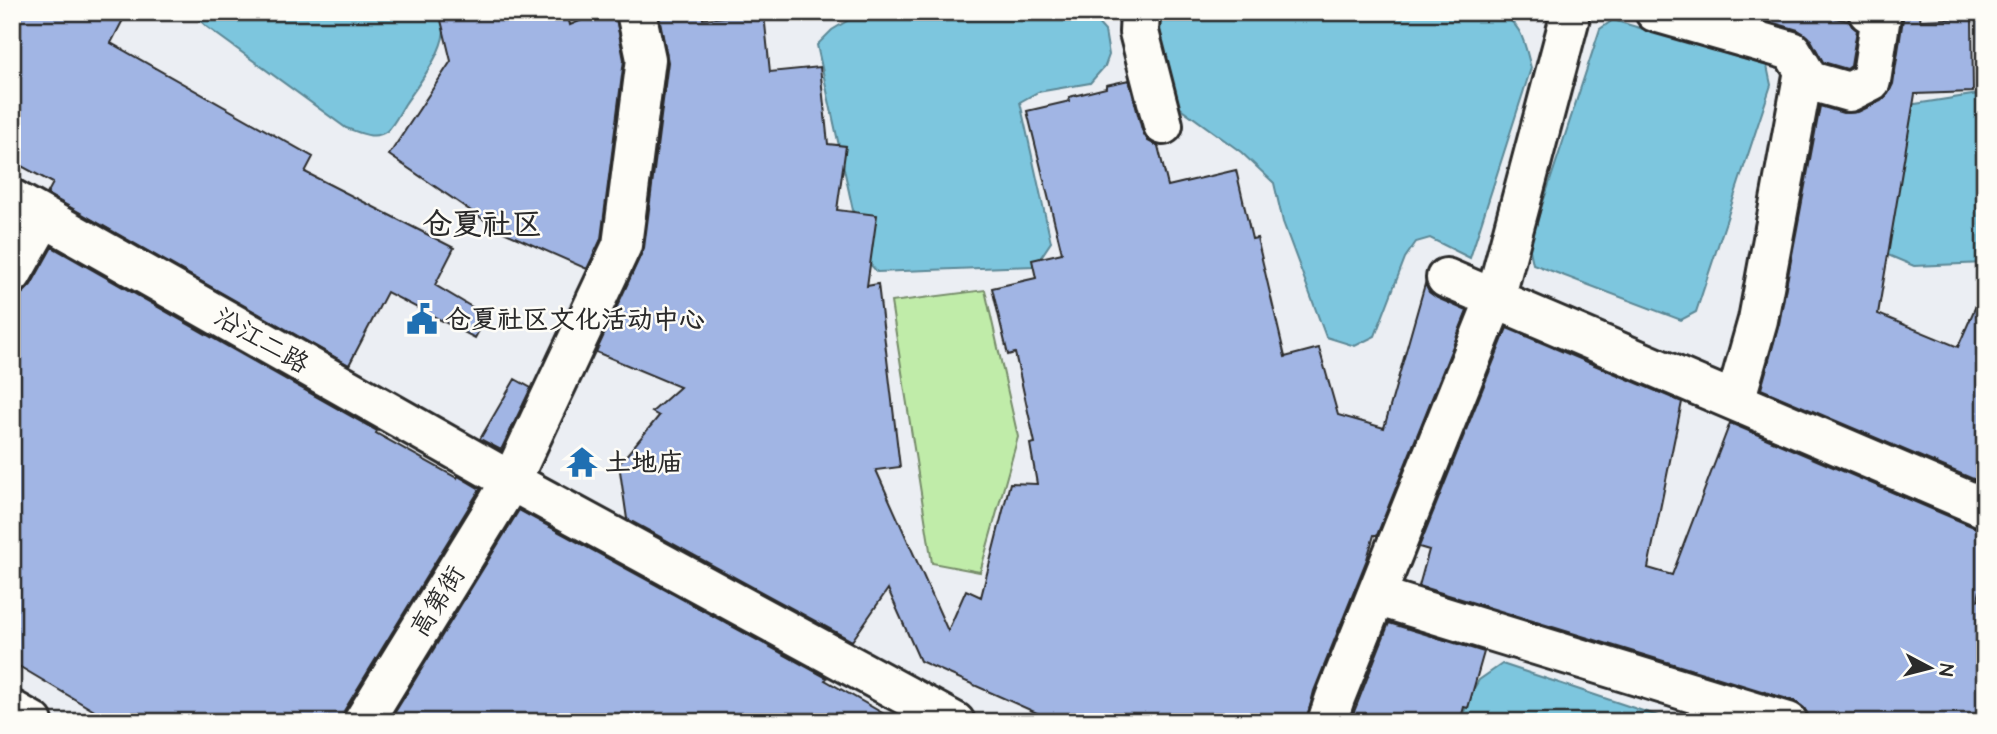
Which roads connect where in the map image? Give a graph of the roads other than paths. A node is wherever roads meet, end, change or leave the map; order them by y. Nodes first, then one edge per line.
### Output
1 (636, 12) edge
2 (1140, 12) edge
3 (1655, 12) edge
4 (1868, 12) edge
5 (1570, 14) edge
6 (1803, 79) junction
7 (1163, 125) dead end
8 (28, 208) edge
9 (12, 274) edge
10 (1446, 278) dead end
11 (1495, 299) junction
12 (1735, 401) junction
13 (511, 481) junction
14 (1985, 508) edge
15 (1376, 596) junction
16 (12, 710) edge
17 (33, 722) edge
18 (363, 722) edge
19 (955, 722) edge
20 (1327, 722) edge
21 (1788, 722) edge

1 - 13 street, 高第街
2 - 7 street
3 - 6 street
4 - 6 street
5 - 11 street
6 - 12 street
8 - 9 street
8 - 13 street, 沿江二路
10 - 11 street
11 - 12 street
11 - 15 street
12 - 14 street
13 - 18 street, 高第街
13 - 19 street, 沿江二路
15 - 20 street
15 - 21 street
16 - 17 street

